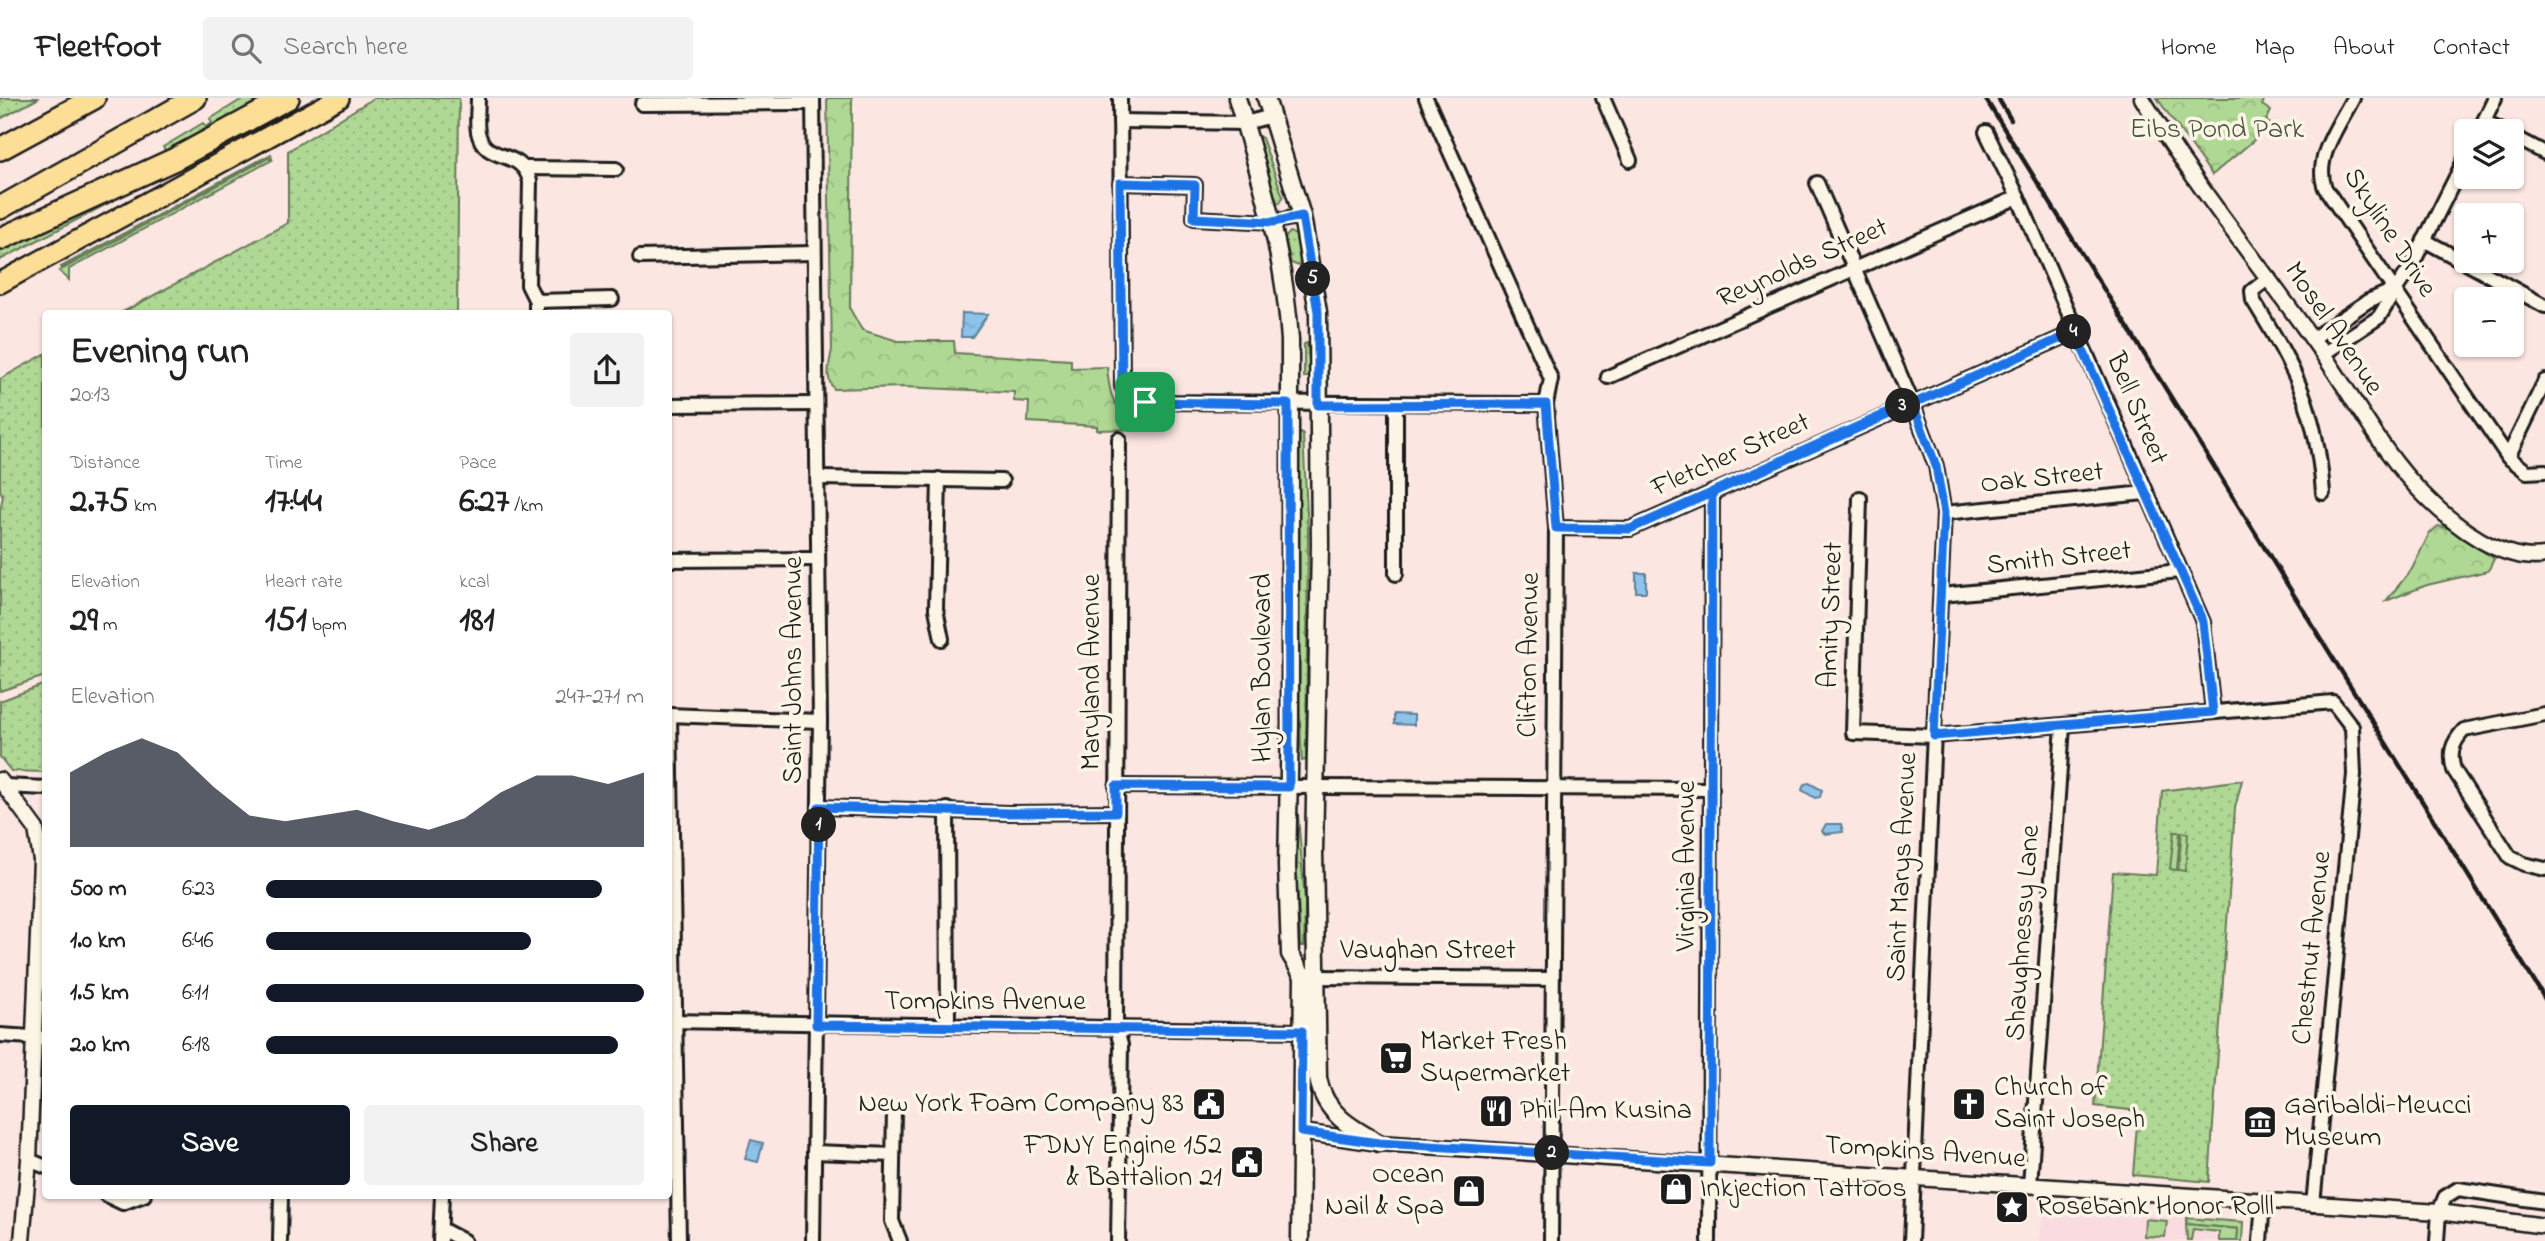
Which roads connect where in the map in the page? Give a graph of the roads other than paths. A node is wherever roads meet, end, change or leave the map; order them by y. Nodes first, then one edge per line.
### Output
1 (94, 98) edge
2 (195, 98) edge
3 (288, 98) edge
4 (339, 98) edge
5 (478, 98) edge
6 (1120, 98) edge
7 (1237, 98) edge
8 (1266, 98) edge
9 (1426, 98) edge
10 (1603, 98) edge
11 (2142, 98) edge
12 (2353, 98) edge
13 (2495, 98) edge
14 (813, 101) edge
15 (642, 104) dead end
16 (1272, 116) junction
17 (2484, 119) edge
18 (1120, 121) junction
19 (1244, 122) junction
20 (1986, 132) dead end
21 (2524, 142) edge
22 (0, 149) edge
23 (2545, 153) edge
24 (1630, 160) dead end
25 (527, 168) junction
26 (615, 169) dead end
27 (2454, 181) edge
28 (1120, 183) junction
29 (1817, 183) dead end
30 (2018, 197) junction
31 (0, 208) edge
32 (1302, 216) junction
33 (1273, 222) junction
34 (0, 239) edge
35 (2424, 240) junction
36 (813, 253) junction
37 (640, 257) dead end
38 (1854, 268) junction
39 (2269, 278) junction
40 (0, 282) edge
41 (2396, 289) junction
42 (612, 299) dead end
43 (2545, 306) edge
44 (536, 307) edge
45 (2075, 332) junction
46 (2312, 339) junction
47 (2323, 354) junction
48 (1608, 377) dead end
49 (2545, 380) edge
50 (1912, 402) junction
51 (816, 404) junction
52 (1288, 404) junction
53 (1396, 404) junction
54 (1546, 404) junction
55 (672, 405) edge
56 (1318, 405) junction
57 (1118, 439) dead end
58 (2508, 457) junction
59 (2545, 471) edge
60 (818, 478) junction
61 (939, 479) junction
62 (1002, 481) dead end
63 (1712, 492) junction
64 (2323, 493) dead end
65 (2146, 494) junction
66 (1860, 498) dead end
67 (1944, 513) junction
68 (1556, 528) junction
69 (2545, 556) edge
70 (818, 559) junction
71 (672, 561) edge
72 (2180, 571) junction
73 (1396, 574) dead end
74 (1942, 595) junction
75 (942, 639) dead end
76 (2213, 712) junction
77 (2545, 714) edge
78 (672, 715) edge
79 (820, 722) junction
80 (2063, 726) junction
81 (1934, 736) junction
82 (3, 783) edge
83 (1116, 786) junction
84 (1289, 787) junction
85 (1315, 787) junction
86 (42, 788) edge
87 (1553, 788) junction
88 (1712, 789) junction
89 (819, 807) junction
90 (947, 809) junction
91 (1116, 812) junction
92 (2545, 869) edge
93 (1309, 976) junction
94 (1552, 979) junction
95 (672, 1021) edge
96 (816, 1025) junction
97 (948, 1026) junction
98 (1116, 1027) junction
99 (1302, 1031) junction
100 (0, 1035) edge
101 (39, 1037) edge
102 (894, 1110) dead end
103 (1301, 1132) junction
104 (1379, 1143) junction
105 (814, 1152) junction
106 (1552, 1153) junction
107 (893, 1155) junction
108 (29, 1160) junction
109 (1710, 1163) junction
110 (42, 1165) edge
111 (1914, 1175) junction
112 (2030, 1185) junction
113 (114, 1199) edge
114 (134, 1199) edge
115 (281, 1199) edge
116 (442, 1199) edge
117 (2263, 1202) junction
118 (2545, 1202) edge
119 (2313, 1205) junction
120 (2439, 1212) junction
121 (2545, 1226) edge
122 (440, 1235) edge
123 (22, 1241) edge
124 (280, 1241) edge
125 (464, 1241) edge
126 (679, 1241) edge
127 (813, 1241) edge
128 (900, 1241) edge
129 (1118, 1241) edge
130 (1300, 1241) edge
131 (1551, 1241) edge
132 (1709, 1241) edge
133 (1911, 1241) edge
134 (2260, 1241) edge
135 (2437, 1241) edge

1 - 22 highway
2 - 31 highway
3 - 34 highway
4 - 40 main road
5 - 25 street
6 - 18 street
7 - 19 main road, Hylan Boulevard
8 - 16 main road, Hylan Boulevard
9 - 54 street, Clifton Avenue
10 - 24 street
11 - 39 street, Mosel Avenue
12 - 41 street, Skyline Drive
13 - 17 street
14 - 15 street
14 - 36 street, Saint Johns Avenue
16 - 19 street
16 - 32 main road, Hylan Boulevard
18 - 19 street
18 - 28 street
19 - 33 main road, Hylan Boulevard
20 - 30 street, Bell Street
21 - 23 street
25 - 26 street
25 - 44 street
27 - 35 street
28 - 33 street
28 - 52 street
29 - 38 street, Saint Marys Avenue
30 - 38 street, Reynolds Street
30 - 45 street, Bell Street
32 - 33 street
32 - 56 main road, Hylan Boulevard
33 - 52 main road, Hylan Boulevard
35 - 41 street
35 - 43 street
36 - 37 street
36 - 51 street, Saint Johns Avenue
38 - 48 street, Reynolds Street
38 - 50 street, Saint Marys Avenue
39 - 46 street, Mosel Avenue
39 - 64 street
41 - 46 street
41 - 47 street
41 - 58 street, Skyline Drive
42 - 44 street
45 - 50 street, Fletcher Street
45 - 65 street, Bell Street
46 - 47 street, Mosel Avenue
47 - 69 street, Mosel Avenue
49 - 58 street
50 - 63 street, Fletcher Street
50 - 67 street, Saint Marys Avenue
51 - 55 street
51 - 60 street, Saint Johns Avenue
52 - 56 street
52 - 84 main road, Hylan Boulevard
53 - 54 street
53 - 56 street
53 - 73 street
54 - 68 street, Clifton Avenue
56 - 85 main road, Hylan Boulevard
57 - 83 street, Maryland Avenue
58 - 59 street
60 - 61 street
60 - 70 street, Saint Johns Avenue
61 - 62 street
61 - 75 street
63 - 68 street, Fletcher Street
63 - 88 street, Virginia Avenue
65 - 67 street, Oak Street
65 - 72 street, Bell Street
66 - 81 street, Amity Street
67 - 74 street, Saint Marys Avenue
68 - 87 street, Clifton Avenue
70 - 71 street
70 - 79 street, Saint Johns Avenue
72 - 74 street, Smith Street
72 - 76 street, Bell Street
74 - 81 street, Saint Marys Avenue
76 - 80 street
76 - 119 street, Chestnut Avenue
77 - 92 street
78 - 79 street
79 - 89 street, Saint Johns Avenue
80 - 81 street
80 - 112 street, Shaughnessy Lane
81 - 111 street, Saint Marys Avenue
82 - 86 street
82 - 101 street
83 - 84 street
83 - 91 street, Maryland Avenue
84 - 85 street
84 - 93 main road, Hylan Boulevard
85 - 87 street
85 - 93 main road, Hylan Boulevard
87 - 88 street
87 - 94 street, Clifton Avenue
88 - 109 street, Virginia Avenue
89 - 90 street
89 - 96 street, Saint Johns Avenue
90 - 91 street
90 - 97 street
91 - 98 street, Maryland Avenue
93 - 94 street, Vaughan Street
93 - 99 main road, Hylan Boulevard
93 - 104 main road
94 - 106 street, Clifton Avenue
95 - 96 street, Tompkins Avenue
95 - 126 street
96 - 97 street, Tompkins Avenue
96 - 105 street, Saint Johns Avenue
97 - 98 street, Tompkins Avenue
98 - 99 street, Tompkins Avenue
98 - 129 street, Maryland Avenue
99 - 103 main road, Hylan Boulevard
100 - 101 street
101 - 108 street
102 - 107 street
103 - 104 street, Tompkins Avenue
103 - 130 main road, Hylan Boulevard
104 - 106 street, Tompkins Avenue
105 - 107 street
105 - 127 street, Saint Johns Avenue
106 - 109 street, Tompkins Avenue
106 - 131 street, Clifton Avenue
107 - 128 street
108 - 110 street
108 - 123 street
109 - 111 street, Tompkins Avenue
109 - 132 street, Virginia Avenue
111 - 112 street, Tompkins Avenue
111 - 133 street, Saint Marys Avenue
112 - 117 street, Tompkins Avenue
113 - 114 street
115 - 124 street
116 - 122 street
117 - 119 street, Tompkins Avenue
117 - 134 street
118 - 120 street
119 - 120 street, Tompkins Avenue
120 - 121 street, Tompkins Avenue
120 - 135 street
122 - 125 street

